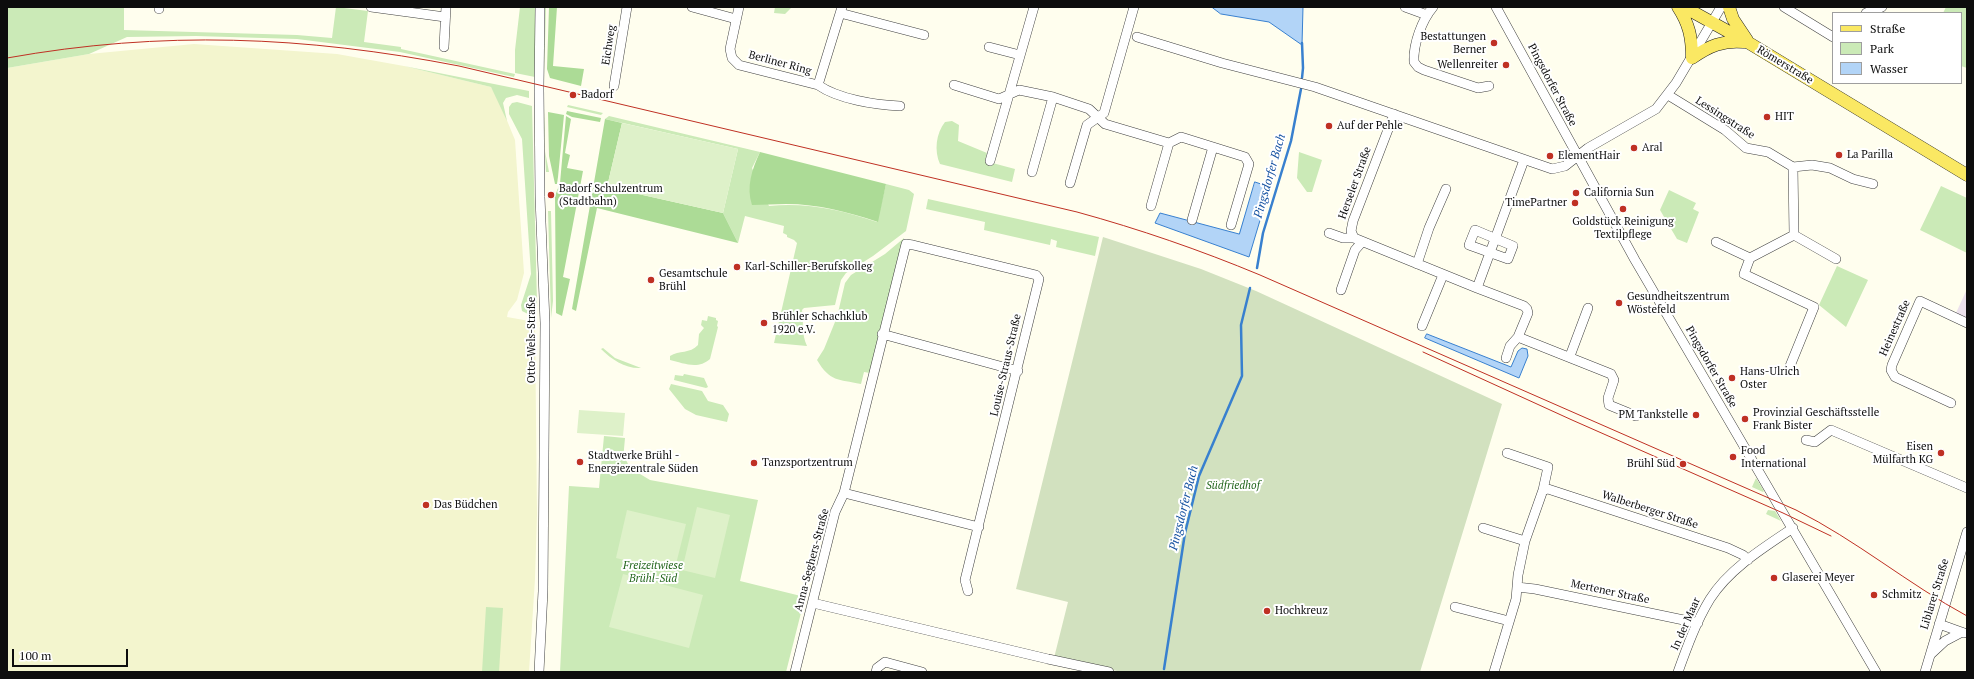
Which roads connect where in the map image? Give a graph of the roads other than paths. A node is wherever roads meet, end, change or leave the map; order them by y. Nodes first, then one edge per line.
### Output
1 (372, 7) edge
2 (446, 7) edge
3 (540, 7) edge
4 (627, 7) edge
5 (692, 7) edge
6 (739, 7) edge
7 (1034, 7) edge
8 (1134, 7) edge
9 (1405, 7) edge
10 (1433, 7) edge
11 (1496, 7) edge
12 (1678, 7) edge
13 (1684, 7) edge
14 (1721, 7) edge
15 (1729, 7) edge
16 (1784, 7) edge
17 (1882, 7) edge
18 (841, 10) edge
19 (1869, 12) edge
20 (1427, 15) junction
21 (445, 17) junction
22 (736, 19) junction
23 (1712, 22) junction
24 (924, 35) dead end
25 (1832, 36) edge
26 (1137, 38) dead end
27 (1749, 43) junction
28 (444, 47) dead end
29 (989, 47) dead end
30 (1020, 55) junction
31 (1692, 58) junction
32 (818, 85) junction
33 (614, 86) dead end
34 (954, 86) dead end
35 (1489, 86) dead end
36 (1009, 95) junction
37 (1668, 95) junction
38 (1053, 98) junction
39 (900, 106) dead end
40 (1394, 114) junction
41 (1098, 117) junction
42 (1169, 143) junction
43 (1213, 147) junction
44 (1578, 156) junction
45 (1524, 160) junction
46 (990, 161) dead end
47 (1793, 167) junction
48 (1032, 172) dead end
49 (1967, 175) edge
50 (1070, 183) dead end
51 (1873, 184) dead end
52 (1446, 189) dead end
53 (1151, 206) dead end
54 (1192, 220) dead end
55 (1231, 225) dead end
56 (1329, 232) dead end
57 (1794, 235) junction
58 (1495, 238) junction
59 (1358, 240) junction
60 (1716, 242) dead end
61 (906, 244) joint
62 (1490, 252) junction
63 (1750, 258) junction
64 (1836, 259) dead end
65 (1417, 264) junction
66 (1443, 275) junction
67 (1477, 288) junction
68 (1341, 290) dead end
69 (1588, 308) dead end
70 (1967, 323) edge
71 (1422, 326) dead end
72 (882, 334) junction
73 (1518, 336) junction
74 (1570, 356) junction
75 (1506, 358) dead end
76 (1018, 371) junction
77 (1788, 371) dead end
78 (1951, 403) dead end
79 (1636, 416) dead end
80 (1806, 440) dead end
81 (1507, 453) dead end
82 (1967, 488) edge
83 (1543, 490) junction
84 (844, 493) junction
85 (979, 527) junction
86 (1483, 528) dead end
87 (1793, 528) junction
88 (1967, 532) edge
89 (1525, 541) junction
90 (1748, 560) junction
91 (1517, 587) junction
92 (968, 591) dead end
93 (813, 603) junction
94 (1455, 607) dead end
95 (1509, 621) junction
96 (1698, 623) junction
97 (1939, 624) junction
98 (1964, 633) edge
99 (1927, 664) edge
100 (539, 672) edge
101 (795, 672) edge
102 (876, 672) edge
103 (922, 672) edge
104 (1109, 672) edge
105 (1494, 672) edge
106 (1678, 672) edge
107 (1876, 672) edge
108 (1921, 672) edge

1 - 21 street
2 - 21 street
3 - 100 street, Otto-Wels-Straße
4 - 33 street, Eichweg
5 - 22 street
6 - 22 street, Berliner Ring
7 - 30 street
8 - 41 street
9 - 20 street
10 - 20 street
11 - 44 street, Pingsdorfer Straße
12 - 31 main road
13 - 23 main road, Römerstraße
14 - 23 street
15 - 27 main road
16 - 25 street
17 - 19 street
18 - 24 street
18 - 32 street, Berliner Ring
20 - 35 street
21 - 28 street
22 - 32 street, Berliner Ring
23 - 27 main road, Römerstraße
23 - 31 street
26 - 40 street
27 - 31 main road
27 - 49 main road, Römerstraße
29 - 30 street
30 - 36 street
31 - 37 street
32 - 39 street
34 - 36 street
36 - 38 street
36 - 46 street
37 - 44 street
37 - 47 street, Lessingstraße
38 - 41 street
38 - 48 street
40 - 45 street
40 - 59 street, Herseler Straße
41 - 42 street
41 - 50 street
42 - 43 street
42 - 53 street
43 - 54 street
43 - 55 street
44 - 45 street
44 - 87 street, Pingsdorfer Straße
45 - 58 street
47 - 51 street
47 - 57 street
52 - 65 street
56 - 59 street
57 - 63 street
57 - 64 street
58 - 62 street
58 - 62 street
58 - 62 street
59 - 65 street
59 - 68 street
60 - 63 street
61 - 72 street, Anna-Seghers-Straße
61 - 76 street, Louise-Straus-Straße
62 - 67 street
63 - 77 street
65 - 66 street
66 - 67 street
66 - 71 street
67 - 73 street
69 - 74 street
70 - 78 street, Heinestraße
72 - 76 street
72 - 84 street, Anna-Seghers-Straße
73 - 74 street
73 - 75 street
74 - 79 street
76 - 85 street, Louise-Straus-Straße
80 - 82 street
81 - 83 street
83 - 89 street
83 - 90 street, Walberberger Straße
84 - 85 street
84 - 93 street, Anna-Seghers-Straße
85 - 92 street, Louise-Straus-Straße
86 - 89 street
87 - 90 street, In der Maar
87 - 107 street, Pingsdorfer Straße
88 - 97 street, Liblarer Straße
89 - 91 street
90 - 96 street, In der Maar
91 - 95 street
91 - 96 street, Mertener Straße
93 - 101 street, Anna-Seghers-Straße
93 - 104 street
94 - 95 street
95 - 105 street
96 - 106 street, In der Maar
97 - 98 street
97 - 99 street, Liblarer Straße
98 - 99 street
99 - 108 street, Liblarer Straße
102 - 103 street

